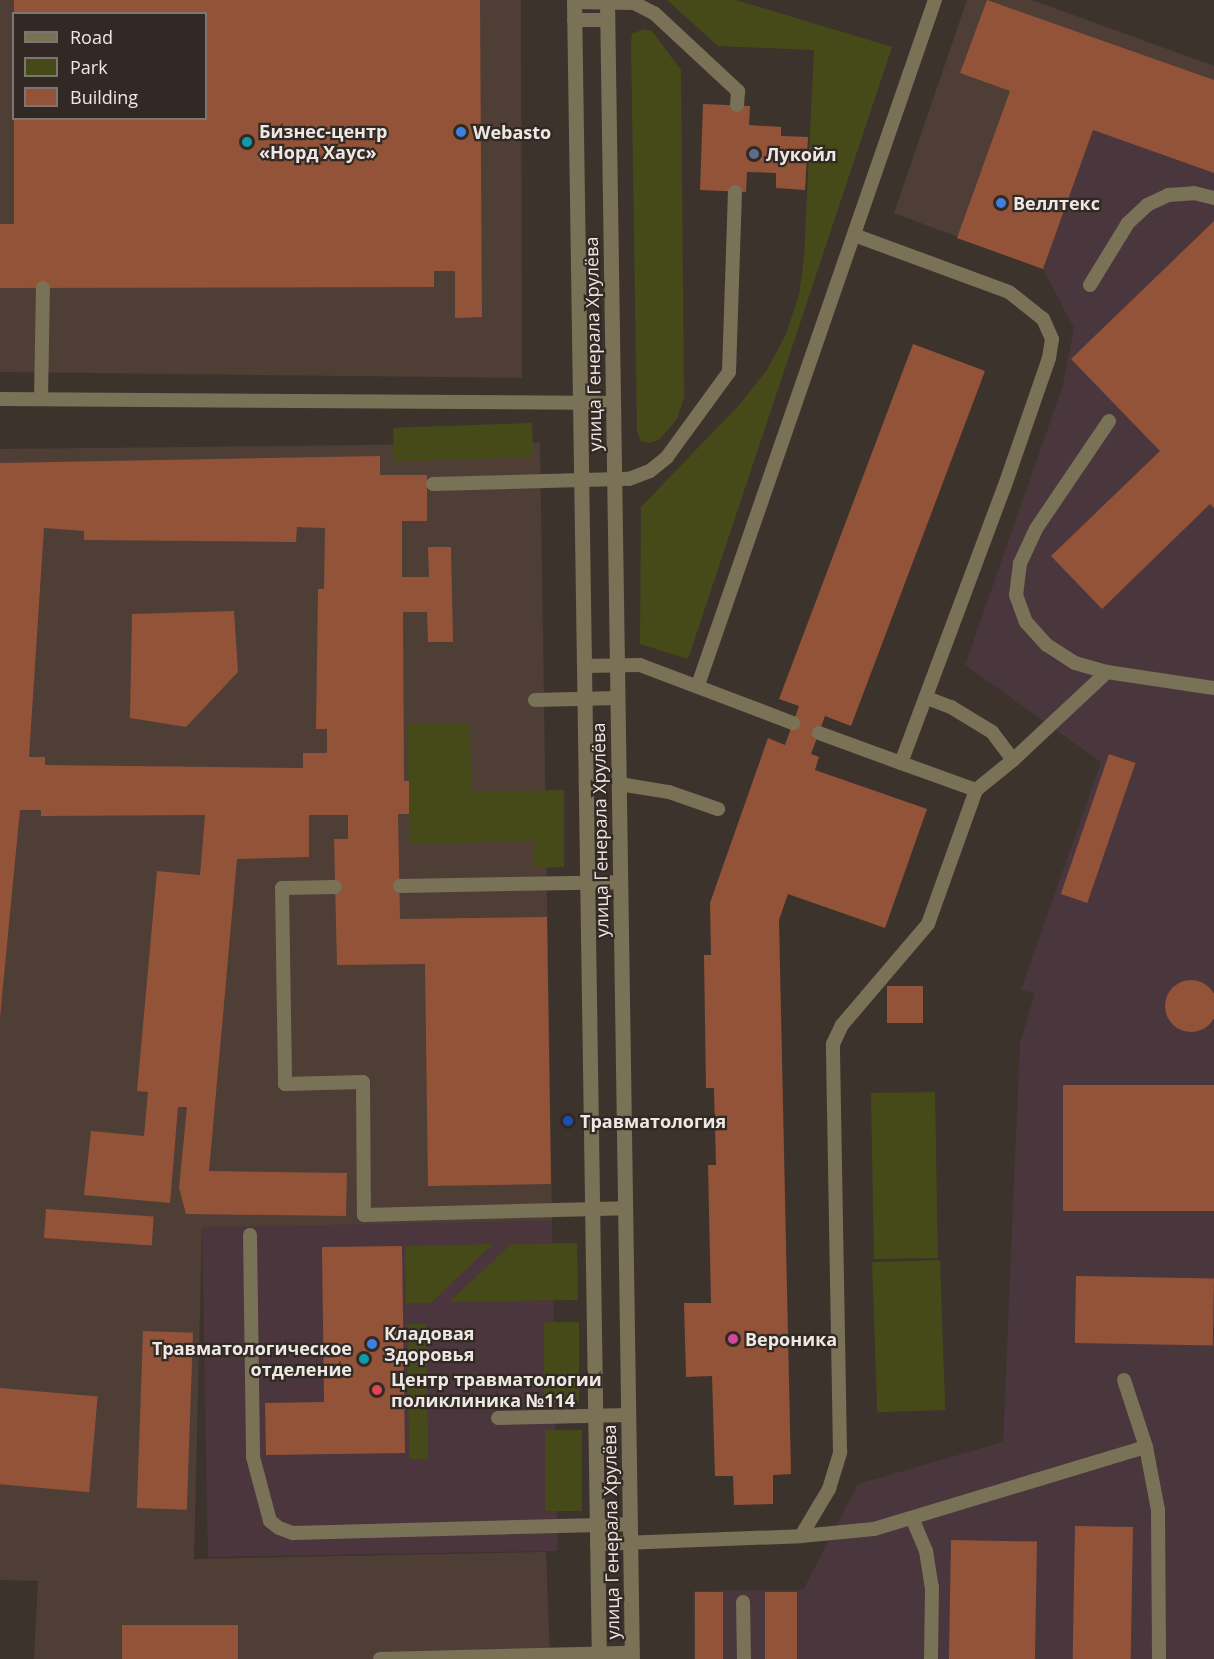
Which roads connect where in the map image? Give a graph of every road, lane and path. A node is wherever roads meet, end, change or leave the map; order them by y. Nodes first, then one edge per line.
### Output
1 (935, 0) edge
2 (574, 1) edge
3 (607, 1) edge
4 (574, 20) junction
5 (607, 20) junction
6 (737, 105) dead end
7 (735, 192) dead end
8 (1214, 198) edge
9 (854, 235) junction
10 (1090, 285) dead end
11 (43, 288) dead end
12 (0, 399) edge
13 (41, 399) junction
14 (580, 403) junction
15 (613, 403) junction
16 (1110, 421) dead end
17 (581, 480) junction
18 (614, 480) junction
19 (433, 484) dead end
20 (584, 666) junction
21 (616, 666) junction
22 (1107, 672) junction
23 (698, 685) junction
24 (1214, 688) edge
25 (617, 698) junction
26 (927, 698) junction
27 (584, 699) junction
28 (535, 700) dead end
29 (793, 723) dead end
30 (819, 733) dead end
31 (1013, 760) junction
32 (901, 762) junction
33 (619, 784) junction
34 (976, 790) junction
35 (718, 809) dead end
36 (620, 882) junction
37 (587, 883) junction
38 (400, 886) dead end
39 (335, 887) dead end
40 (592, 1208) junction
41 (625, 1208) junction
42 (250, 1235) dead end
43 (1125, 1380) dead end
44 (628, 1415) junction
45 (595, 1416) junction
46 (498, 1418) dead end
47 (1146, 1447) junction
48 (912, 1518) junction
49 (630, 1524) junction
50 (597, 1525) junction
51 (801, 1536) junction
52 (630, 1543) junction
53 (597, 1544) junction
54 (743, 1602) dead end
55 (599, 1656) edge
56 (632, 1656) edge
57 (380, 1659) edge
58 (744, 1659) edge
59 (931, 1659) edge
60 (1159, 1659) edge

1 - 9 lane
2 - 3 lane
2 - 4 street, улица Генерала Хрулёва
3 - 5 street, улица Генерала Хрулёва
3 - 6 lane
4 - 5 lane
4 - 14 street, улица Генерала Хрулёва
5 - 15 street, улица Генерала Хрулёва
7 - 18 lane
8 - 10 lane
9 - 23 lane
9 - 26 lane
11 - 13 lane
12 - 13 lane
13 - 14 lane
14 - 15 lane
14 - 17 street, улица Генерала Хрулёва
15 - 18 street, улица Генерала Хрулёва
16 - 22 lane
17 - 18 lane
17 - 19 lane
17 - 20 street, улица Генерала Хрулёва
18 - 21 street, улица Генерала Хрулёва
20 - 21 lane
20 - 27 street, улица Генерала Хрулёва
21 - 23 lane
21 - 25 street, улица Генерала Хрулёва
22 - 24 lane
22 - 31 lane
23 - 29 lane
25 - 27 lane
25 - 33 street, улица Генерала Хрулёва
26 - 31 lane
26 - 32 lane
27 - 28 lane
27 - 37 street, улица Генерала Хрулёва
30 - 32 lane
31 - 34 lane
32 - 34 lane
33 - 35 lane
33 - 36 street, улица Генерала Хрулёва
34 - 51 lane
36 - 37 lane
36 - 41 street, улица Генерала Хрулёва
37 - 38 lane
37 - 40 street, улица Генерала Хрулёва
39 - 40 lane
40 - 41 lane
40 - 45 street, улица Генерала Хрулёва
41 - 44 street, улица Генерала Хрулёва
42 - 50 lane
43 - 47 lane
44 - 45 lane
44 - 49 street, улица Генерала Хрулёва
45 - 46 lane
45 - 50 street, улица Генерала Хрулёва
47 - 48 lane
47 - 60 lane
48 - 51 lane
48 - 59 lane
49 - 50 lane
49 - 52 street, улица Генерала Хрулёва
50 - 53 street, улица Генерала Хрулёва
51 - 52 lane
52 - 53 lane
52 - 56 street, улица Генерала Хрулёва
53 - 55 street, улица Генерала Хрулёва
54 - 58 lane
55 - 56 lane
55 - 57 lane

